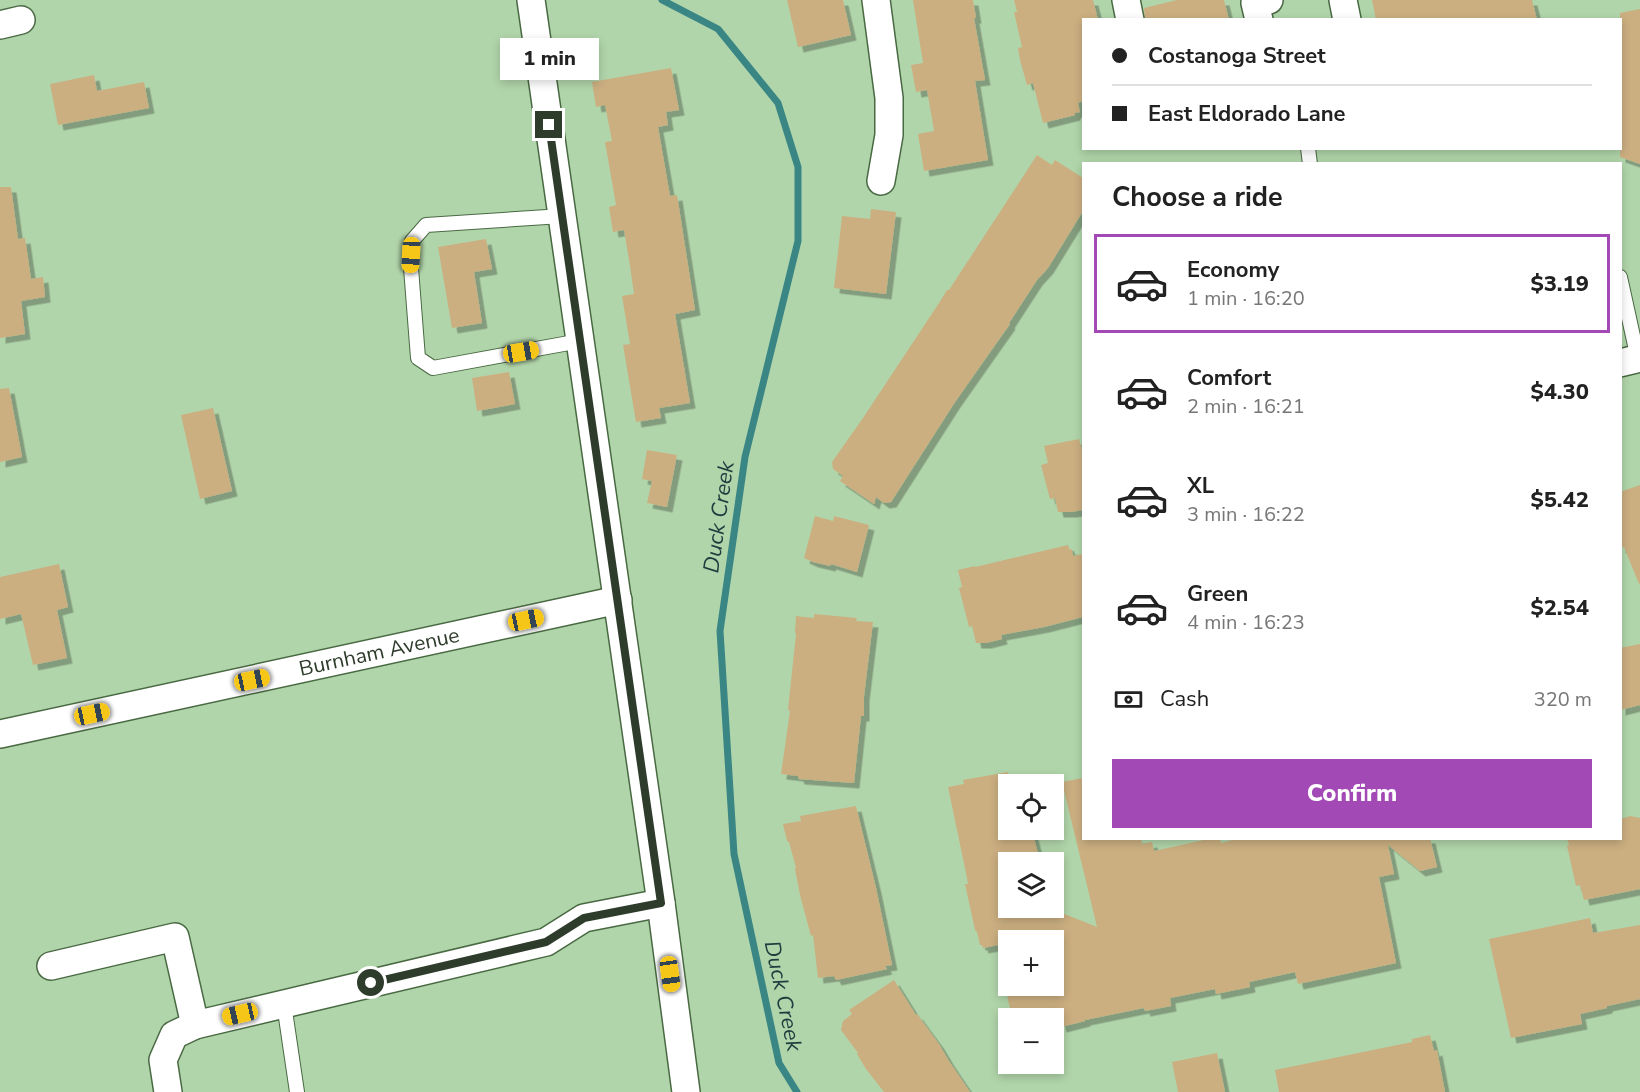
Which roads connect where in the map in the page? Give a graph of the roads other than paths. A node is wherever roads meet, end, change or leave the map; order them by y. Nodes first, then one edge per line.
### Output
1 (531, 0) edge
2 (876, 0) edge
3 (1126, 0) edge
4 (1269, 0) edge
5 (1343, 0) edge
6 (1130, 18) edge
7 (1259, 18) edge
8 (1347, 18) edge
9 (881, 181) dead end
10 (562, 216) junction
11 (1622, 290) edge
12 (580, 341) junction
13 (1633, 360) edge
14 (618, 600) junction
15 (0, 734) edge
16 (661, 903) junction
17 (51, 966) dead end
18 (284, 1004) junction
19 (195, 1025) junction
20 (168, 1092) edge
21 (297, 1092) edge
22 (686, 1092) edge

1 - 10 street
2 - 9 street
3 - 6 street
4 - 7 street
5 - 8 street
10 - 12 street
10 - 12 lane
11 - 13 lane
12 - 14 street
14 - 15 street, Burnham Avenue
14 - 16 street
16 - 18 street
16 - 22 street
17 - 19 street
18 - 19 street
18 - 21 lane
19 - 20 street

